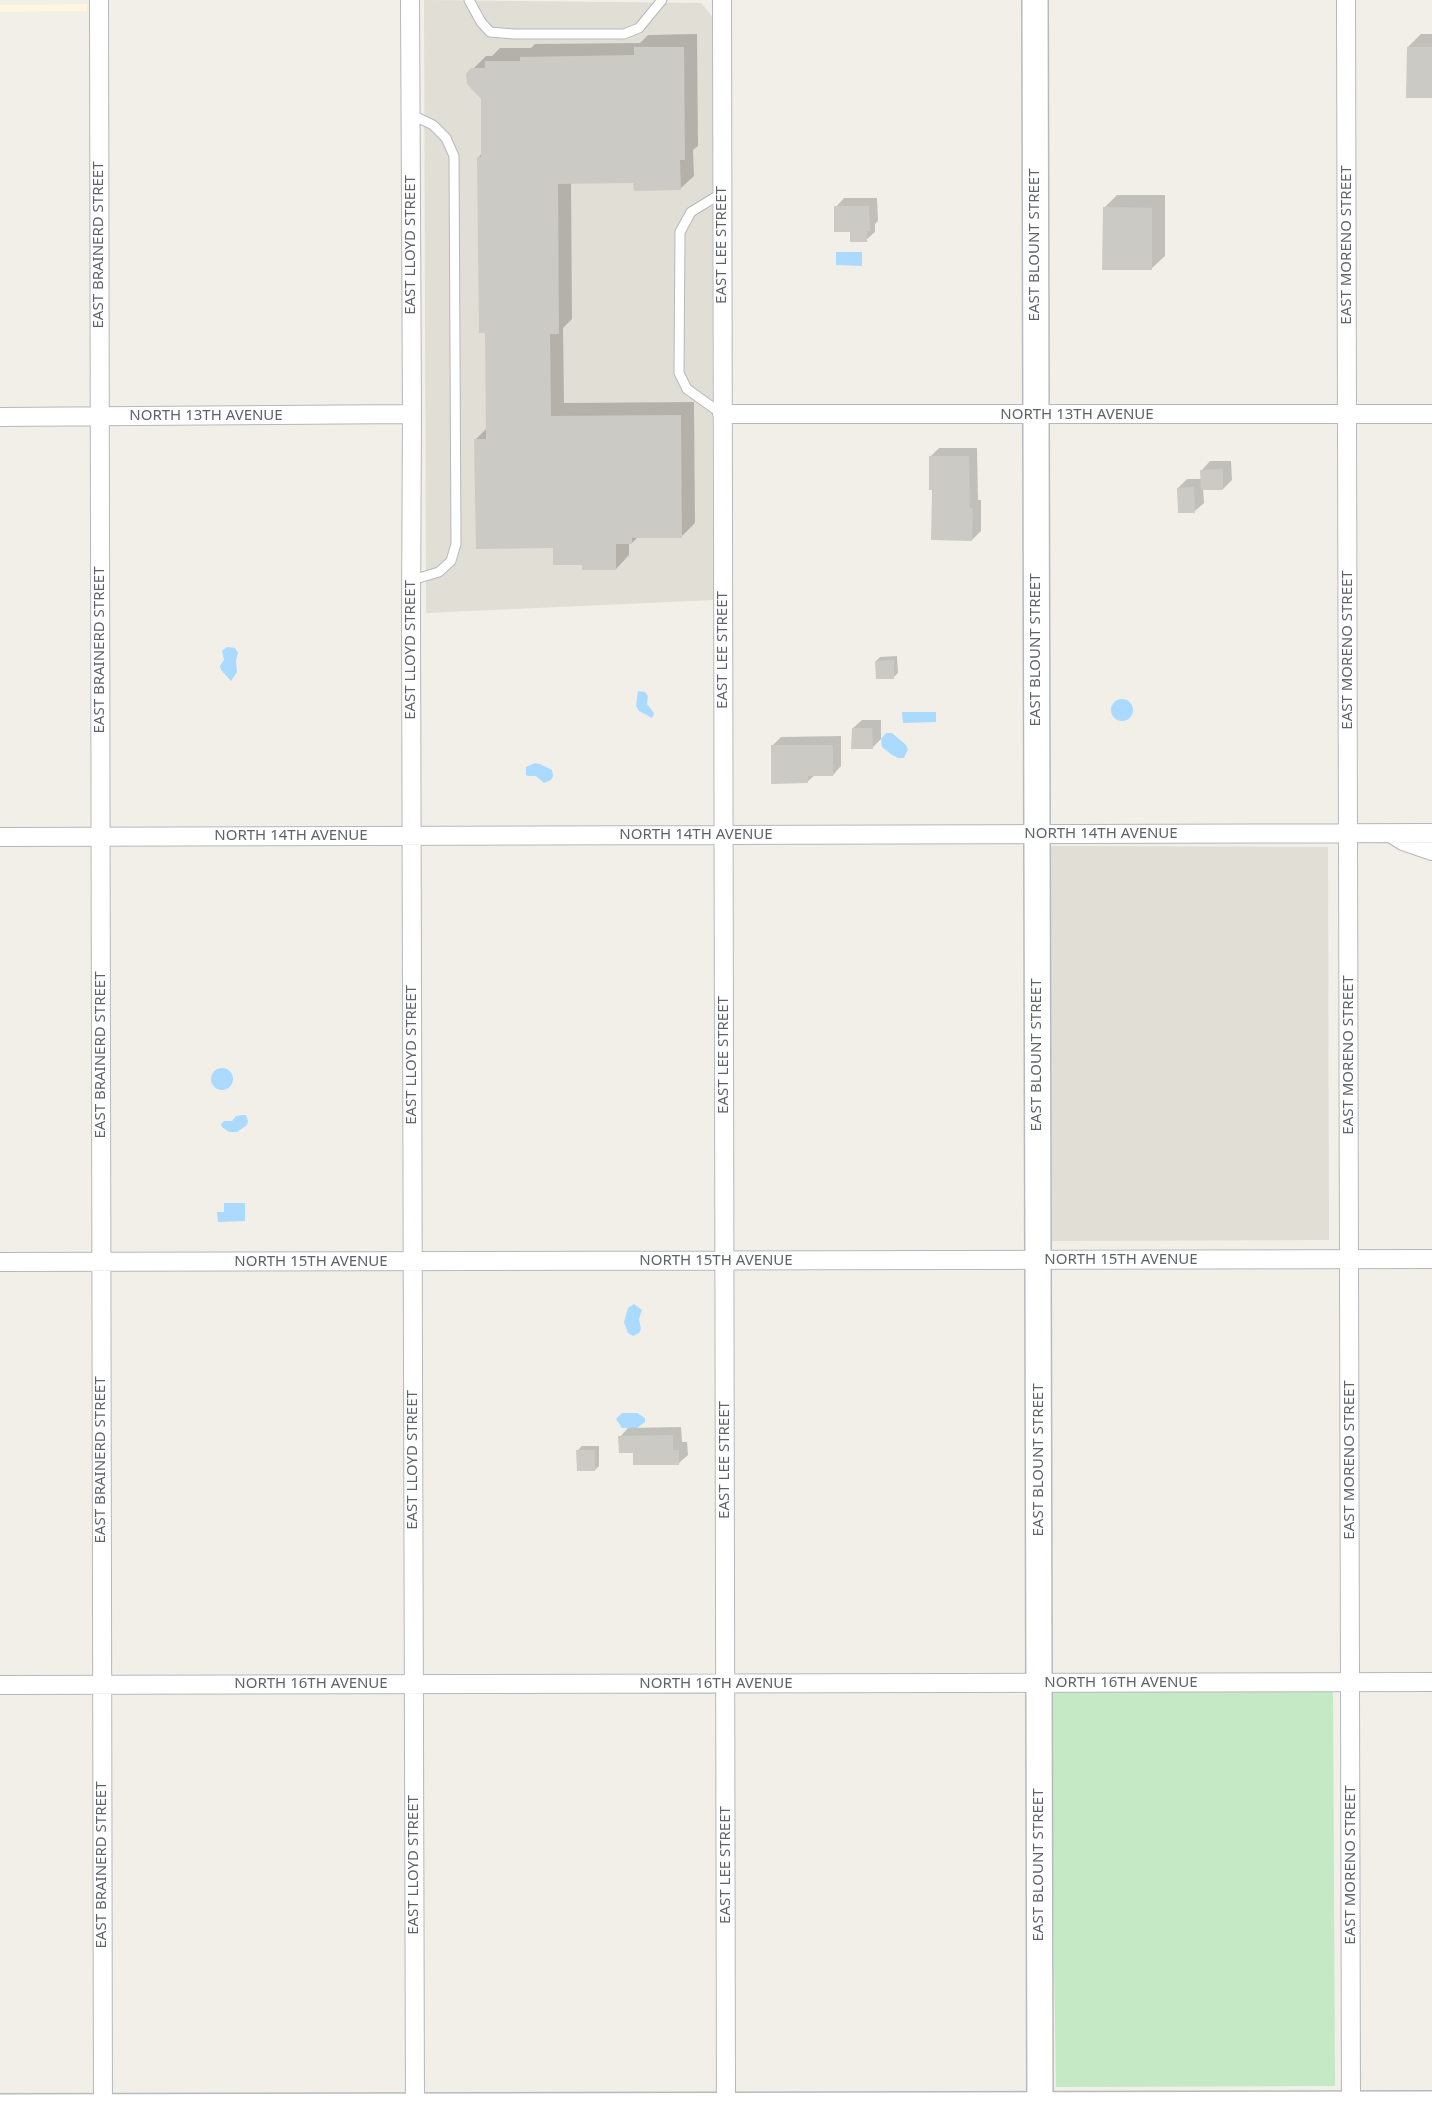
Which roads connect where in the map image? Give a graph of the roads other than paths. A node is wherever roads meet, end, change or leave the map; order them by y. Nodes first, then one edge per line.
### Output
1 (98, 0) edge
2 (410, 0) edge
3 (469, 0) edge
4 (662, 0) edge
5 (722, 0) edge
6 (1035, 0) edge
7 (1346, 0) edge
8 (410, 114) junction
9 (722, 193) junction
10 (412, 414) junction
11 (722, 414) junction
12 (1347, 414) junction
13 (1432, 414) edge
14 (1035, 416) junction
15 (0, 417) edge
16 (100, 417) junction
17 (412, 580) junction
18 (1392, 833) junction
19 (1036, 834) junction
20 (1348, 834) junction
21 (1432, 834) edge
22 (723, 835) junction
23 (412, 836) junction
24 (0, 837) edge
25 (100, 837) junction
26 (1432, 852) edge
27 (1349, 1259) junction
28 (1432, 1259) edge
29 (1038, 1260) junction
30 (413, 1261) junction
31 (724, 1261) junction
32 (0, 1262) edge
33 (101, 1262) junction
34 (1350, 1682) junction
35 (1432, 1682) edge
36 (1039, 1683) junction
37 (414, 1684) junction
38 (725, 1684) junction
39 (0, 1685) edge
40 (102, 1685) junction
41 (1432, 2104) edge
42 (0, 2107) edge
43 (1352, 2107) edge
44 (414, 2108) edge
45 (726, 2108) edge
46 (1040, 2108) edge
47 (102, 2109) edge

1 - 16 street, EAST BRAINERD STREET
2 - 8 street, EAST LLOYD STREET
3 - 4 lane
5 - 9 street, EAST LEE STREET
6 - 14 street, EAST BLOUNT STREET
7 - 12 street, EAST MORENO STREET
8 - 10 street, EAST LLOYD STREET
8 - 17 lane
9 - 11 street, EAST LEE STREET
9 - 11 lane
10 - 16 street, NORTH 13TH AVENUE
10 - 17 street, EAST LLOYD STREET
11 - 14 street, NORTH 13TH AVENUE
11 - 22 street, EAST LEE STREET
12 - 13 street, NORTH 13TH AVENUE
12 - 14 street, NORTH 13TH AVENUE
12 - 20 street, EAST MORENO STREET
14 - 19 street, EAST BLOUNT STREET
15 - 16 street, NORTH 13TH AVENUE
16 - 25 street, EAST BRAINERD STREET
17 - 23 street, EAST LLOYD STREET
18 - 20 street, NORTH 14TH AVENUE
18 - 21 street, NORTH 14TH AVENUE
18 - 26 street
19 - 20 street, NORTH 14TH AVENUE
19 - 22 street, NORTH 14TH AVENUE
19 - 29 street, EAST BLOUNT STREET
20 - 27 street, EAST MORENO STREET
22 - 23 street, NORTH 14TH AVENUE
22 - 31 street, EAST LEE STREET
23 - 25 street, NORTH 14TH AVENUE
23 - 30 street, EAST LLOYD STREET
24 - 25 street, NORTH 14TH AVENUE
25 - 33 street, EAST BRAINERD STREET
27 - 28 street, NORTH 15TH AVENUE
27 - 29 street, NORTH 15TH AVENUE
27 - 34 street, EAST MORENO STREET
29 - 31 street, NORTH 15TH AVENUE
29 - 36 street, EAST BLOUNT STREET
30 - 31 street, NORTH 15TH AVENUE
30 - 33 street, NORTH 15TH AVENUE
30 - 37 street, EAST LLOYD STREET
31 - 38 street, EAST LEE STREET
32 - 33 street, NORTH 15TH AVENUE
33 - 40 street, EAST BRAINERD STREET
34 - 35 street, NORTH 16TH AVENUE
34 - 36 street, NORTH 16TH AVENUE
34 - 43 street, EAST MORENO STREET
36 - 38 street, NORTH 16TH AVENUE
36 - 46 street, EAST BLOUNT STREET
37 - 38 street, NORTH 16TH AVENUE
37 - 40 street, NORTH 16TH AVENUE
37 - 44 street, EAST LLOYD STREET
38 - 45 street, EAST LEE STREET
39 - 40 street, NORTH 16TH AVENUE
40 - 47 street, EAST BRAINERD STREET
41 - 43 street
42 - 47 street
43 - 46 street
44 - 45 street
44 - 47 street
45 - 46 street

